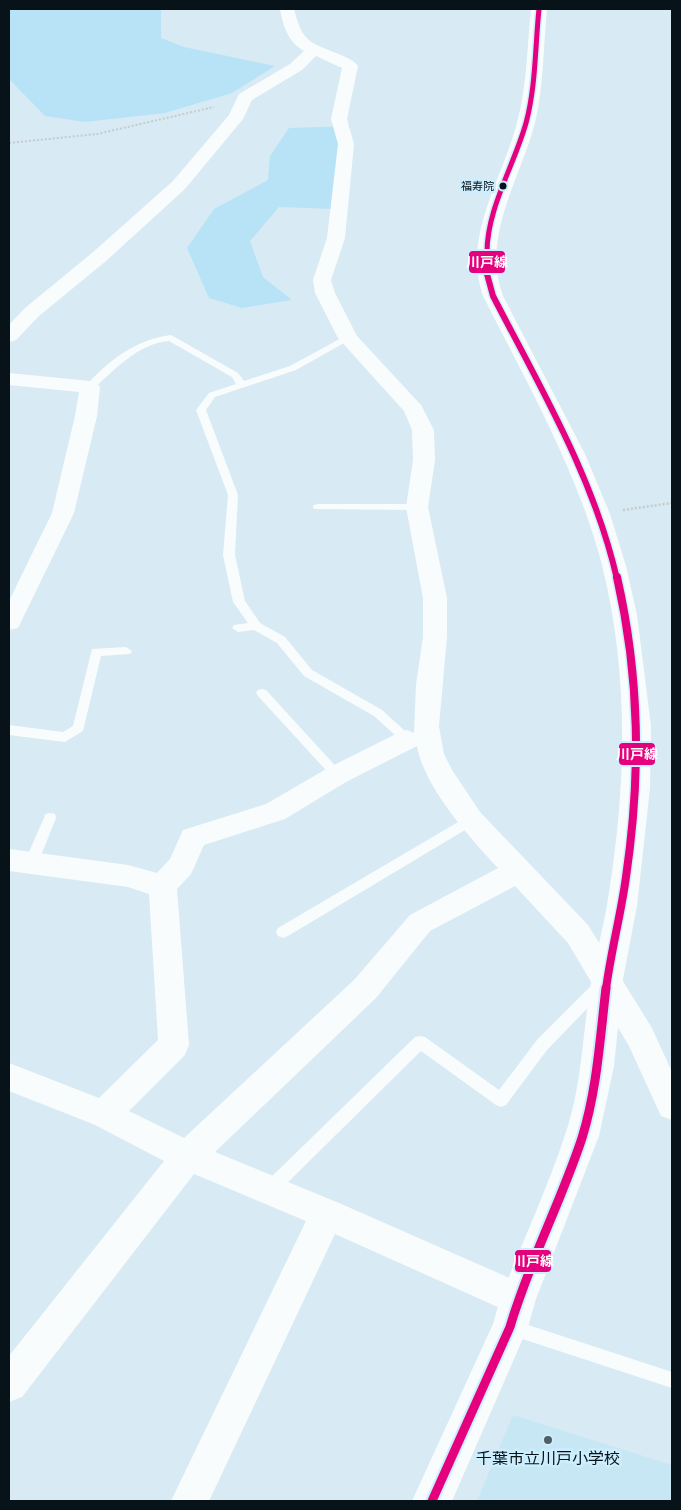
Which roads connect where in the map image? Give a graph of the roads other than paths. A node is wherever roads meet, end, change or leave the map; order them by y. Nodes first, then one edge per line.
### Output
1 (286, 9) edge
2 (539, 9) edge
3 (314, 50) junction
4 (9, 336) edge
5 (348, 338) junction
6 (9, 378) edge
7 (242, 385) junction
8 (90, 387) junction
9 (318, 507) dead end
10 (416, 507) junction
11 (9, 622) edge
12 (256, 626) junction
13 (238, 628) dead end
14 (126, 651) dead end
15 (262, 693) dead end
16 (9, 730) edge
17 (407, 740) junction
18 (430, 754) junction
19 (337, 775) junction
20 (50, 818) dead end
21 (470, 820) junction
22 (20, 862) edge
23 (517, 871) junction
24 (163, 886) junction
25 (283, 932) dead end
26 (607, 979) junction
27 (9, 1077) edge
28 (672, 1106) edge
29 (104, 1114) junction
30 (188, 1156) junction
31 (269, 1190) junction
32 (327, 1214) junction
33 (514, 1313) junction
34 (672, 1380) edge
35 (9, 1384) edge
36 (190, 1501) edge
37 (432, 1501) edge

1 - 3 street
2 - 26 street
3 - 4 street
3 - 5 street
5 - 7 lane
5 - 10 street
6 - 8 street
7 - 8 lane
7 - 12 lane
8 - 11 street
9 - 10 lane
10 - 18 street
12 - 13 lane
12 - 17 lane
14 - 16 lane
15 - 19 lane
17 - 18 lane
17 - 19 street
18 - 21 street
19 - 24 street
20 - 22 lane
21 - 23 street
21 - 25 lane
22 - 24 street
23 - 26 street
23 - 30 street
24 - 29 street
26 - 28 street
26 - 31 lane
26 - 33 street
27 - 29 street
29 - 30 street
30 - 31 street
30 - 35 street
31 - 32 street
32 - 33 street
32 - 36 street
33 - 34 lane
33 - 37 street

